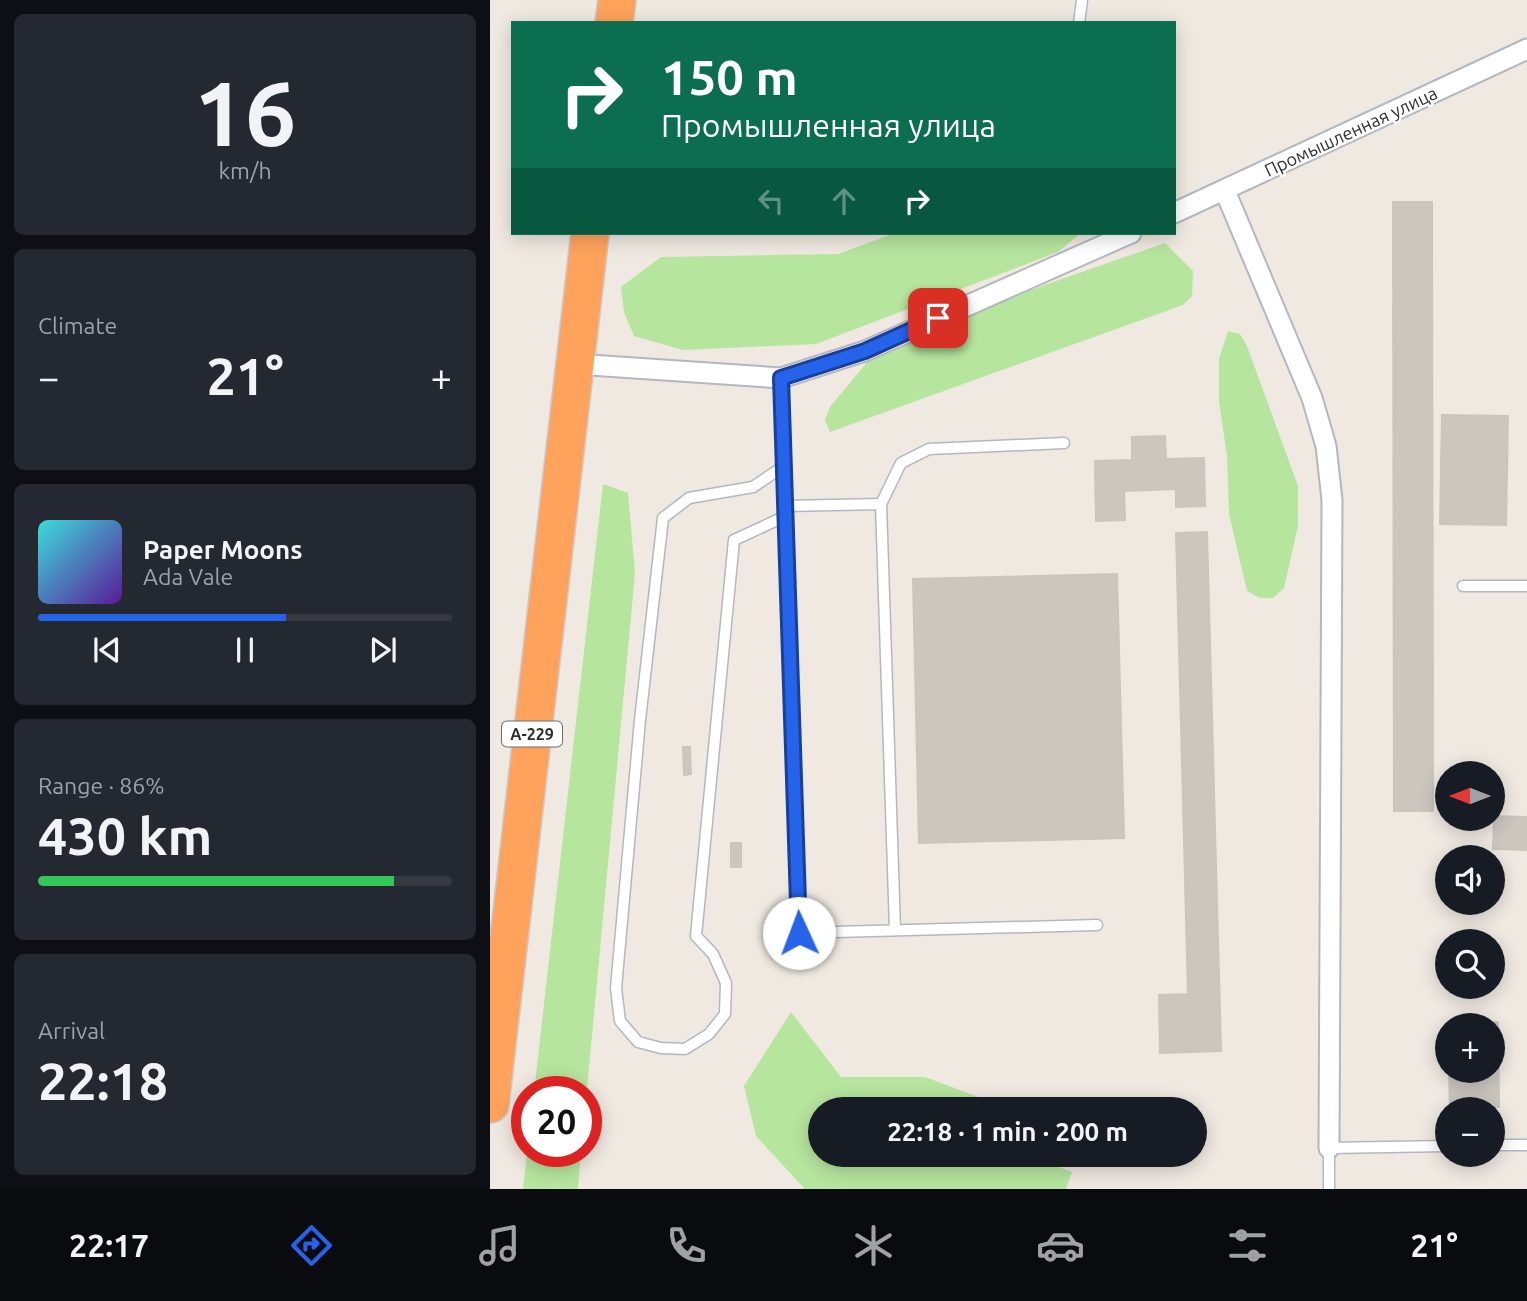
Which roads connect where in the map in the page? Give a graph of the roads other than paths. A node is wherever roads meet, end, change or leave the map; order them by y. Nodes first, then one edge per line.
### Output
1 (617, 0) edge
2 (1082, 0) edge
3 (614, 21) edge
4 (1079, 21) edge
5 (1527, 49) edge
6 (1225, 191) junction
7 (1176, 212) edge
8 (590, 235) edge
9 (1126, 235) edge
10 (575, 364) junction
11 (781, 378) junction
12 (1064, 443) dead end
13 (784, 466) junction
14 (881, 504) junction
15 (785, 511) junction
16 (1463, 586) dead end
17 (1527, 586) edge
18 (1097, 925) dead end
19 (895, 930) junction
20 (490, 1104) edge
21 (1505, 1145) edge
22 (1527, 1145) edge
23 (1435, 1146) edge
24 (1329, 1148) junction
25 (1329, 1189) edge

1 - 3 highway
2 - 4 lane
5 - 6 street, Промышленная улица
6 - 7 street, Промышленная улица
6 - 24 street
8 - 10 highway, А-229
9 - 11 street
10 - 11 street
10 - 20 highway, А-229
11 - 13 lane
12 - 14 lane
13 - 15 lane
13 - 15 lane
14 - 15 lane
14 - 19 lane
15 - 19 lane
16 - 17 lane
18 - 19 lane
21 - 22 lane
23 - 24 lane
24 - 25 lane

